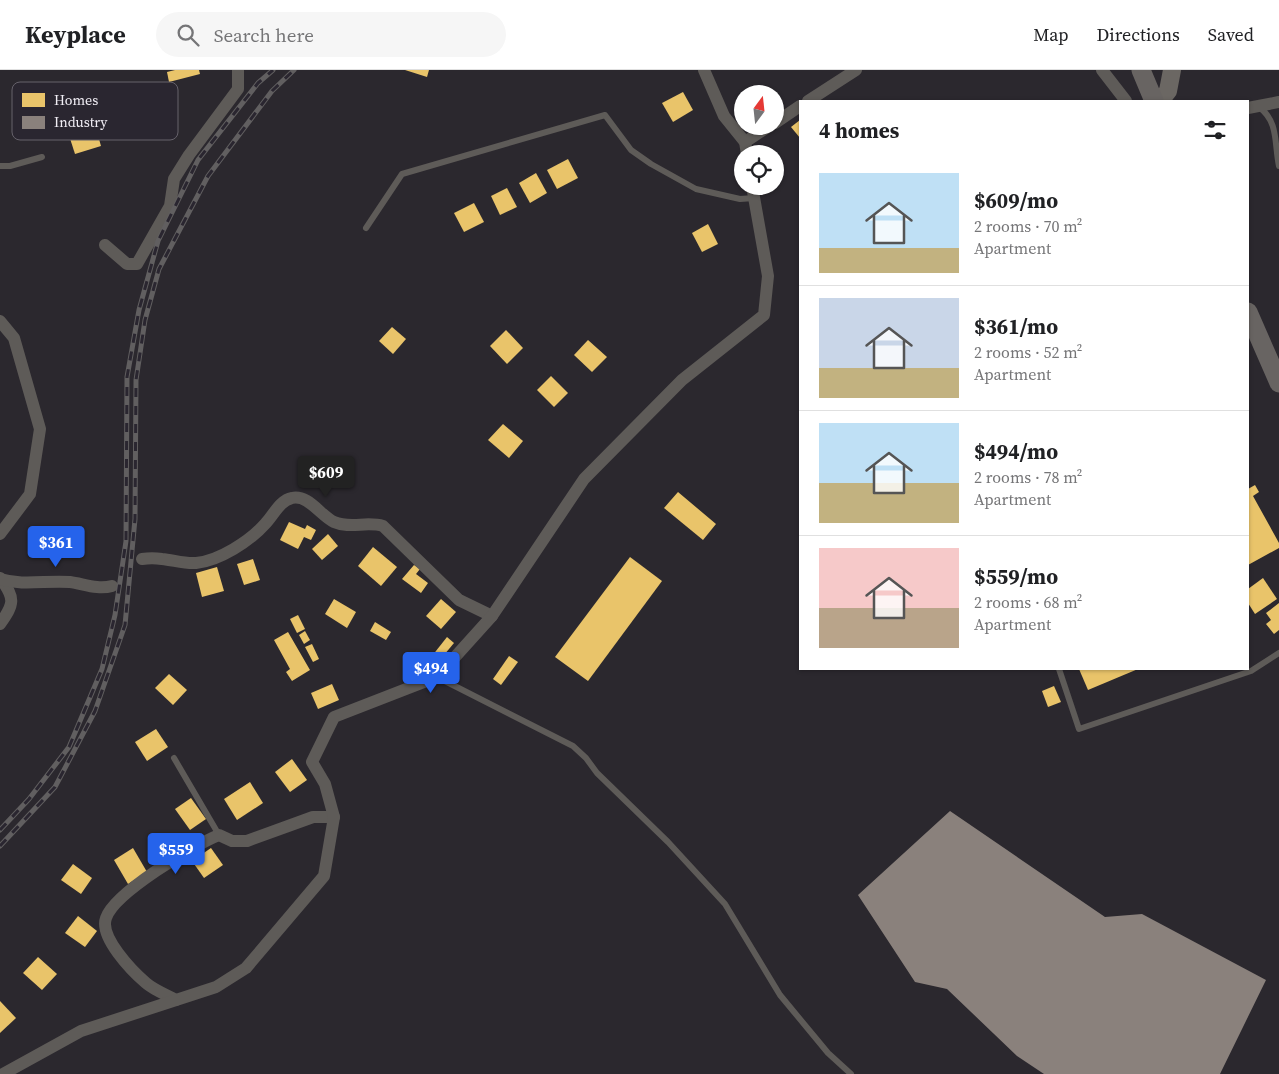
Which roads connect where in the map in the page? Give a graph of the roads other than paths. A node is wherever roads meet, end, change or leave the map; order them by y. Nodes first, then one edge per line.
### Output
1 (238, 70) edge
2 (704, 70) edge
3 (856, 70) edge
4 (1102, 70) edge
5 (1142, 70) edge
6 (1172, 70) edge
7 (810, 100) edge
8 (1125, 100) edge
9 (1154, 100) edge
10 (1161, 100) edge
11 (1279, 102) edge
12 (799, 107) edge
13 (1253, 107) edge
14 (784, 117) edge
15 (760, 135) edge
16 (744, 145) edge
17 (749, 145) edge
18 (42, 157) dead end
19 (0, 166) edge
20 (1279, 166) edge
21 (747, 195) edge
22 (754, 195) edge
23 (366, 228) dead end
24 (105, 245) dead end
25 (1249, 314) edge
26 (0, 322) edge
27 (1279, 383) edge
28 (0, 534) edge
29 (142, 558) dead end
30 (0, 578) edge
31 (112, 586) dead end
32 (492, 616) junction
33 (0, 624) edge
34 (1279, 653) edge
35 (1059, 670) edge
36 (437, 677) junction
37 (174, 758) dead end
38 (334, 816) junction
39 (219, 835) junction
40 (176, 1000) junction
41 (3, 1074) edge
42 (851, 1074) edge

1 - 24 street
2 - 16 street
3 - 7 street
4 - 8 street
5 - 9 main road
6 - 10 street
11 - 13 street
12 - 14 street
13 - 20 lane
15 - 17 street
18 - 19 lane
21 - 23 lane
22 - 32 street
25 - 27 main road
26 - 28 street
29 - 32 street
30 - 31 street
30 - 33 street
32 - 36 street
34 - 35 lane
36 - 38 street
36 - 42 lane
37 - 39 lane
38 - 39 street
38 - 40 street
39 - 40 street
40 - 41 street

